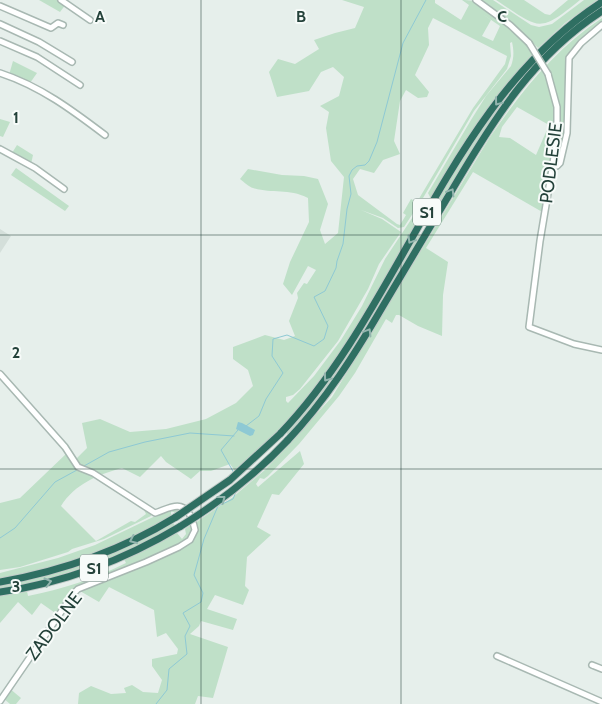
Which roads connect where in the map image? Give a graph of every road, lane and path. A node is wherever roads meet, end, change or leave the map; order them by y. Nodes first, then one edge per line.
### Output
1 (61, 0) edge
2 (476, 0) edge
3 (602, 2) edge
4 (0, 6) edge
5 (602, 12) edge
6 (90, 20) dead end
7 (0, 24) edge
8 (63, 25) dead end
9 (602, 25) edge
10 (0, 41) edge
11 (72, 62) dead end
12 (0, 73) edge
13 (80, 85) dead end
14 (105, 135) dead end
15 (0, 148) edge
16 (552, 166) junction
17 (64, 190) dead end
18 (602, 350) edge
19 (0, 374) edge
20 (0, 582) edge
21 (0, 592) edge
22 (498, 656) dead end
23 (592, 665) dead end
24 (602, 669) edge
25 (0, 701) edge
26 (602, 702) edge

1 - 6 street
2 - 16 street, PODLESIE, bridge
3 -> 20 highway, S1, bridge
4 - 8 street
21 -> 5 highway, S1, bridge
7 - 11 street
9 - 16 street
10 - 13 street
12 - 14 street
15 - 17 street
16 - 18 street, PODLESIE
19 - 25 street, ZADOLNE
22 - 26 street
23 - 24 street

